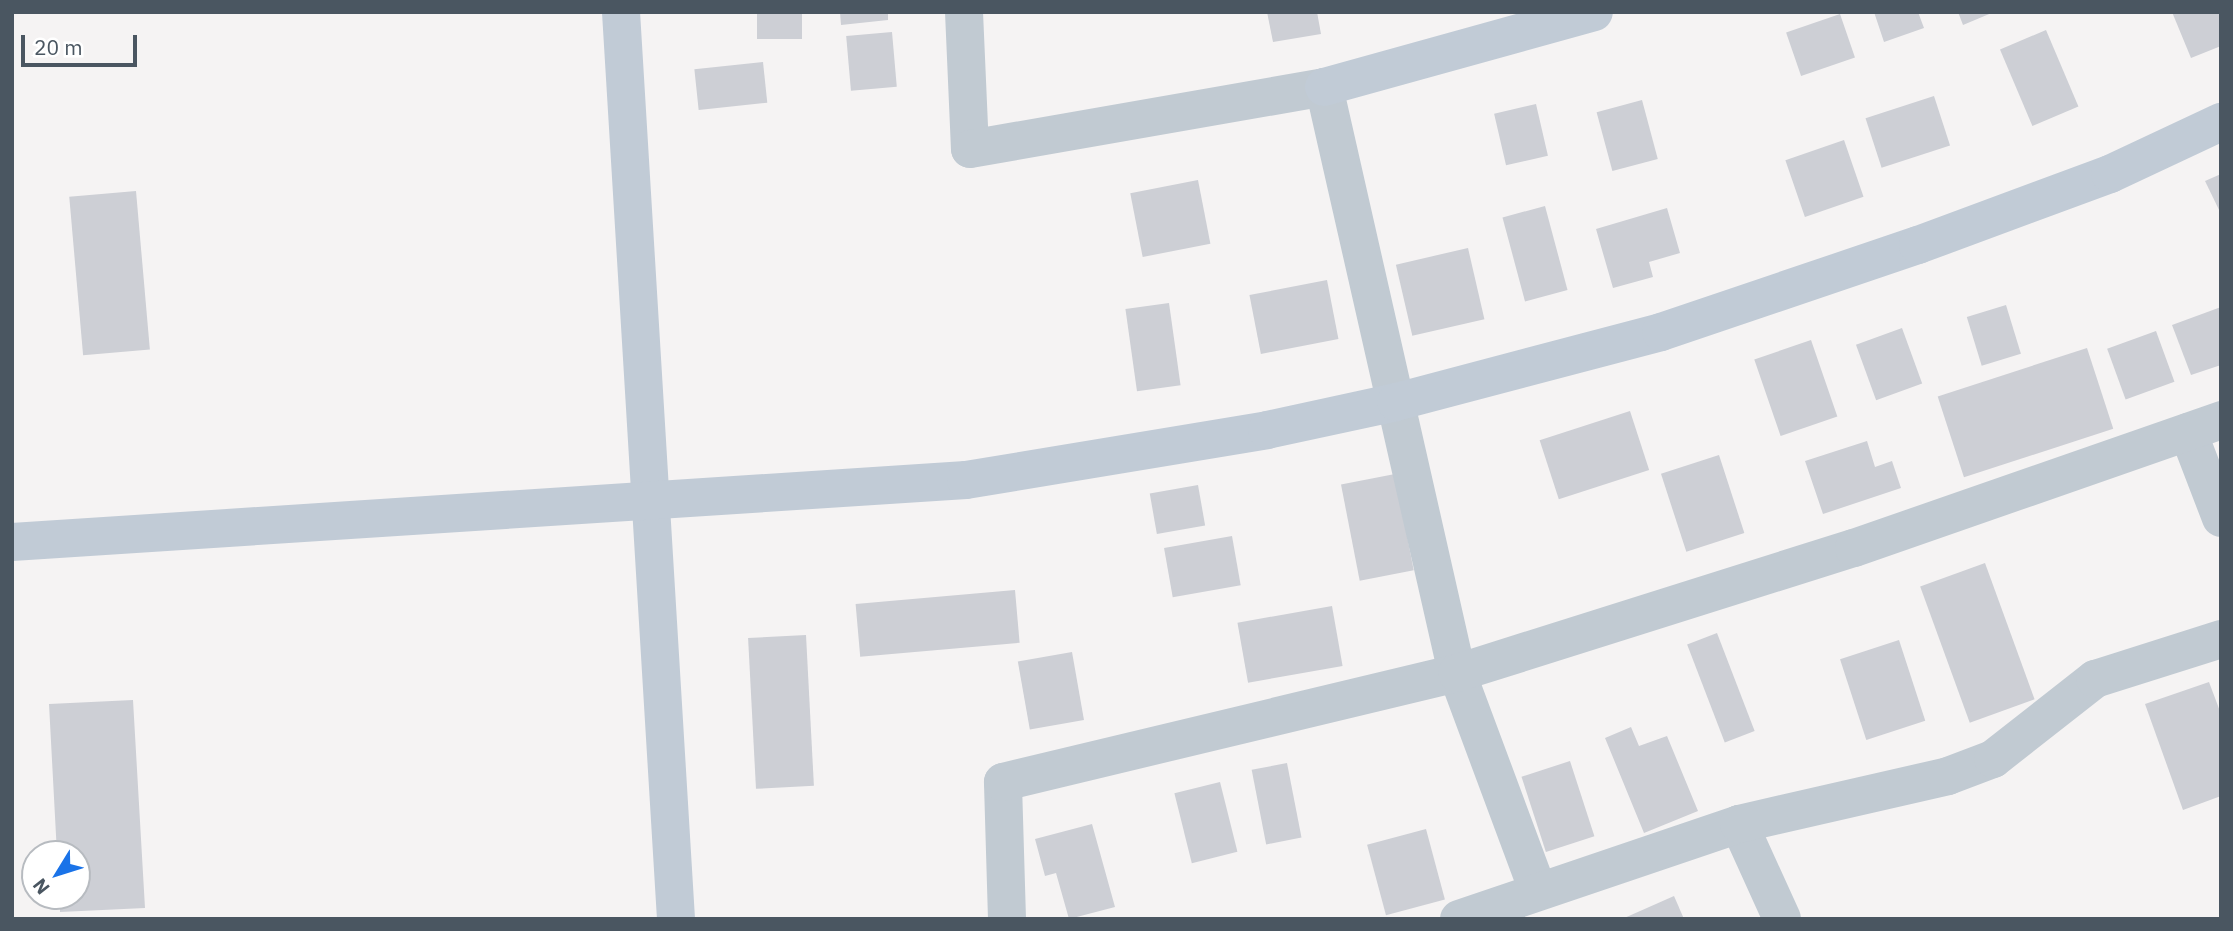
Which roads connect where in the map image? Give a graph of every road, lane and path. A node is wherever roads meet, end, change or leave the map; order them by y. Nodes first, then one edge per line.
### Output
1 (621, 12) edge
2 (964, 12) edge
3 (1594, 12) edge
4 (1324, 88) junction
5 (2221, 122) edge
6 (1396, 402) junction
7 (2204, 426) edge
8 (654, 501) junction
9 (2221, 518) edge
10 (12, 542) edge
11 (2221, 639) edge
12 (1457, 673) junction
13 (1739, 824) junction
14 (1538, 891) junction
15 (676, 919) edge
16 (1007, 919) edge
17 (1459, 919) edge
18 (1782, 919) edge

1 - 8 street
2 - 4 street
3 - 4 street
4 - 6 street
5 - 6 street
6 - 8 street
6 - 12 street
7 - 9 street
7 - 12 street
8 - 10 street
8 - 15 street
11 - 13 street
12 - 14 street
12 - 16 street
13 - 14 street
13 - 18 street
14 - 17 street

